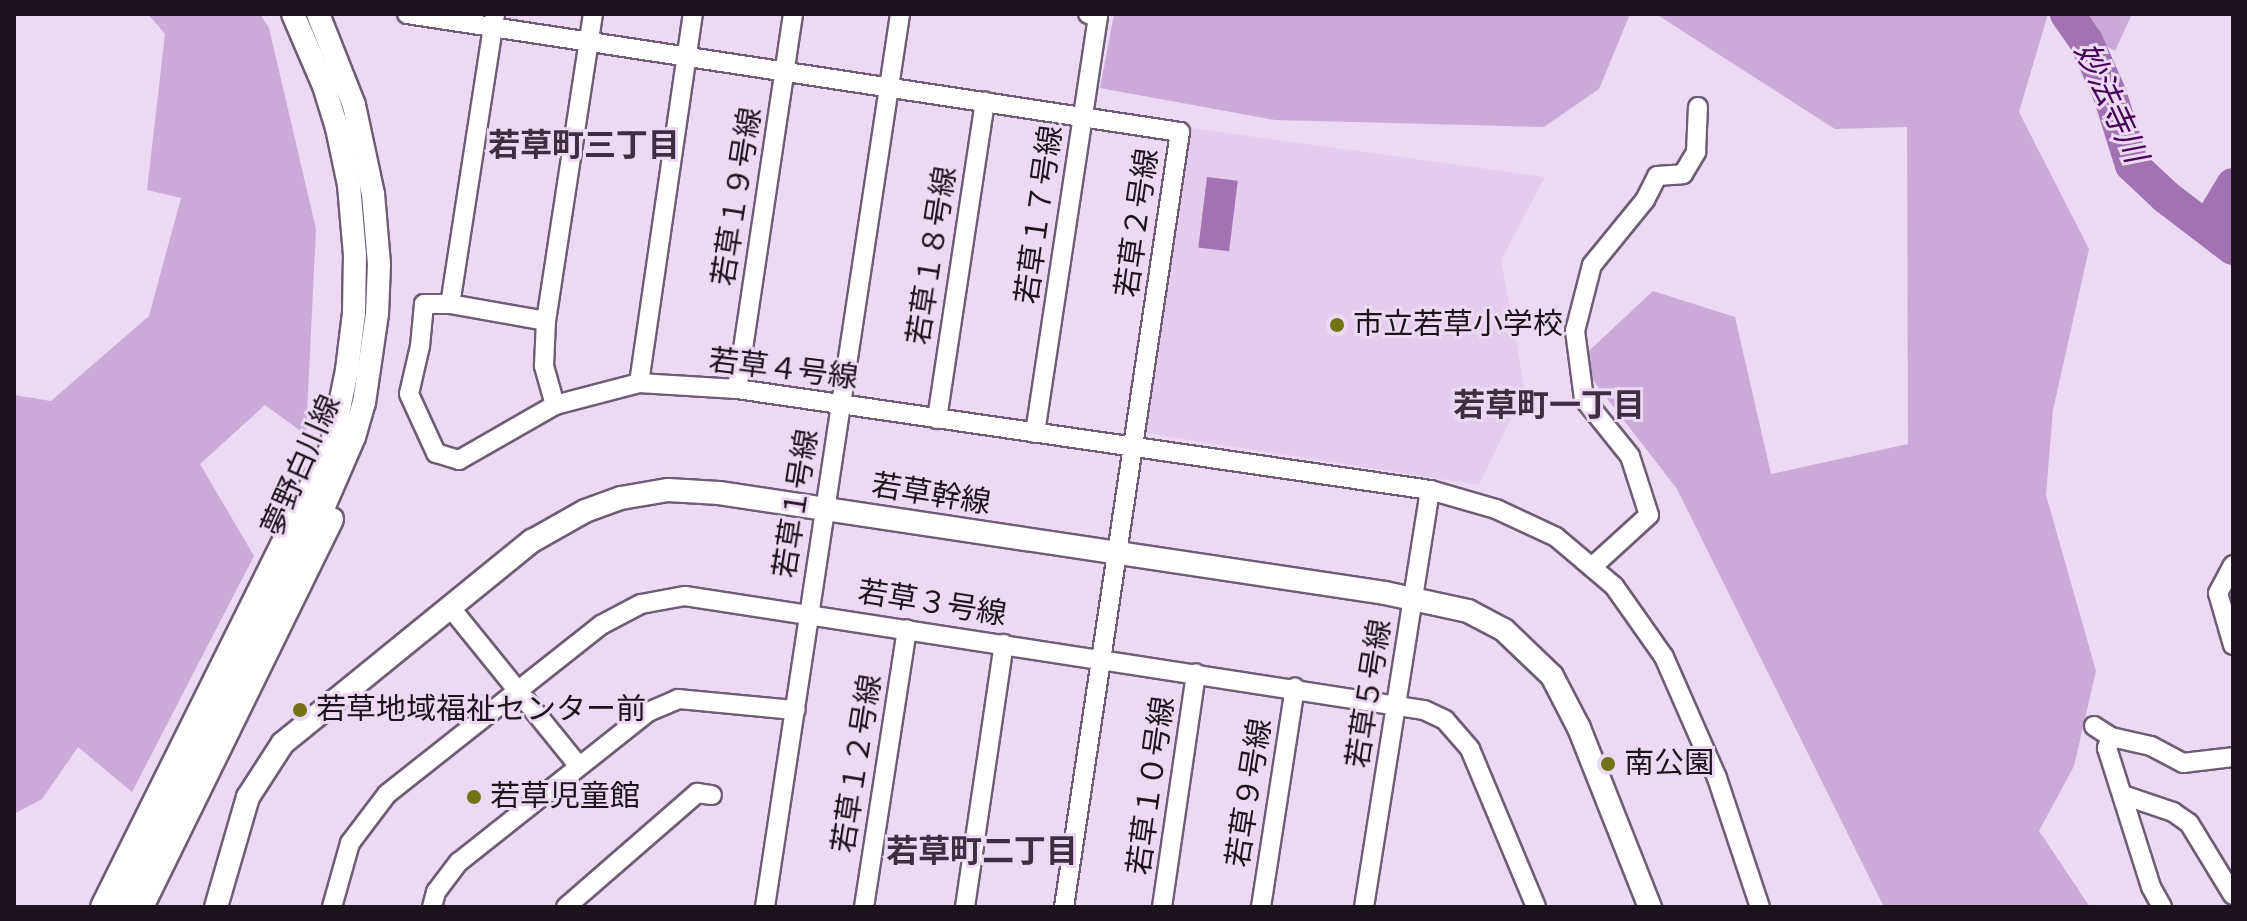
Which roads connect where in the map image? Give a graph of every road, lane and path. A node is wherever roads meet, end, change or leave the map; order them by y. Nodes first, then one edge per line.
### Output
1 (293, 14) edge
2 (318, 14) edge
3 (407, 14) edge
4 (593, 14) edge
5 (693, 14) edge
6 (793, 14) edge
7 (900, 14) edge
8 (1088, 14) edge
9 (494, 20) edge
10 (589, 42) junction
11 (686, 57) junction
12 (785, 72) junction
13 (889, 87) junction
14 (985, 102) junction
15 (1698, 107) dead end
16 (1083, 117) junction
17 (450, 304) junction
18 (546, 321) junction
19 (639, 383) junction
20 (737, 389) junction
21 (555, 405) junction
22 (841, 405) junction
23 (937, 419) junction
24 (1035, 433) junction
25 (354, 437) junction
26 (332, 444) junction
27 (1134, 447) junction
28 (1430, 490) junction
29 (825, 509) junction
30 (1117, 553) junction
31 (2233, 565) edge
32 (1592, 567) junction
33 (289, 568) junction
34 (1414, 598) junction
35 (450, 607) junction
36 (809, 613) junction
37 (907, 629) junction
38 (1004, 644) junction
39 (2233, 645) edge
40 (1100, 659) junction
41 (1196, 673) junction
42 (1295, 688) junction
43 (519, 689) junction
44 (1397, 703) junction
45 (795, 710) junction
46 (2094, 726) dead end
47 (2111, 737) junction
48 (2233, 757) edge
49 (578, 765) junction
50 (712, 795) dead end
51 (2123, 795) junction
52 (2233, 895) edge
53 (336, 906) edge
54 (102, 907) edge
55 (123, 907) edge
56 (142, 907) edge
57 (216, 907) edge
58 (432, 907) edge
59 (566, 907) edge
60 (765, 907) edge
61 (864, 907) edge
62 (965, 907) edge
63 (1064, 907) edge
64 (1162, 907) edge
65 (1261, 907) edge
66 (1364, 907) edge
67 (1536, 907) edge
68 (1650, 907) edge
69 (1760, 907) edge
70 (2162, 907) edge

1 - 26 street, 夢野白川線
2 - 25 street, 夢野白川線
3 - 9 street, 若草２号線
4 - 10 street
5 - 11 street
6 - 12 street, 若草１９号線
7 - 13 street, 若草１号線
8 - 16 street, 若草１７号線
9 - 10 street, 若草２号線
9 - 17 street
10 - 11 street, 若草２号線
10 - 18 street
11 - 12 street, 若草２号線
11 - 19 street
12 - 13 street, 若草２号線
12 - 20 street, 若草１９号線
13 - 14 street, 若草２号線
13 - 22 street, 若草１号線
14 - 16 street, 若草２号線
14 - 23 street, 若草１８号線
15 - 32 street
16 - 24 street, 若草１７号線
16 - 27 street, 若草２号線
17 - 18 street
17 - 21 street, 若草４号線
18 - 21 street
19 - 20 street, 若草４号線
19 - 21 street, 若草４号線
20 - 22 street, 若草４号線
22 - 23 street, 若草４号線
22 - 29 street, 若草１号線
23 - 24 street, 若草４号線
24 - 27 street, 若草４号線
25 - 33 street, 夢野白川線
25 - 56 street
26 - 33 street, 夢野白川線
26 - 54 street
27 - 28 street, 若草４号線
27 - 30 street, 若草２号線
28 - 32 street, 若草４号線
28 - 34 street, 若草５号線
29 - 30 street, 若草幹線
29 - 35 street, 若草幹線
29 - 36 street, 若草１号線
30 - 34 street, 若草幹線
30 - 40 street, 若草２号線
31 - 39 street
32 - 69 street, 若草４号線
33 - 55 street, 夢野白川線
34 - 44 street, 若草５号線
34 - 68 street, 若草幹線
35 - 43 street
35 - 57 street, 若草幹線
36 - 37 street, 若草３号線
36 - 43 street, 若草３号線
36 - 45 street, 若草１号線
37 - 38 street, 若草３号線
37 - 61 street, 若草１２号線
38 - 40 street, 若草３号線
38 - 62 street
40 - 41 street, 若草３号線
40 - 63 street, 若草２号線
41 - 42 street, 若草３号線
41 - 64 street, 若草１０号線
42 - 44 street, 若草３号線
42 - 65 street, 若草９号線
43 - 49 street
43 - 53 street, 若草３号線
44 - 66 street, 若草５号線
44 - 67 street, 若草３号線
45 - 49 street
45 - 60 street, 若草１号線
46 - 47 street
47 - 48 street
47 - 51 street
49 - 58 street
50 - 59 street
51 - 52 street
51 - 70 street

